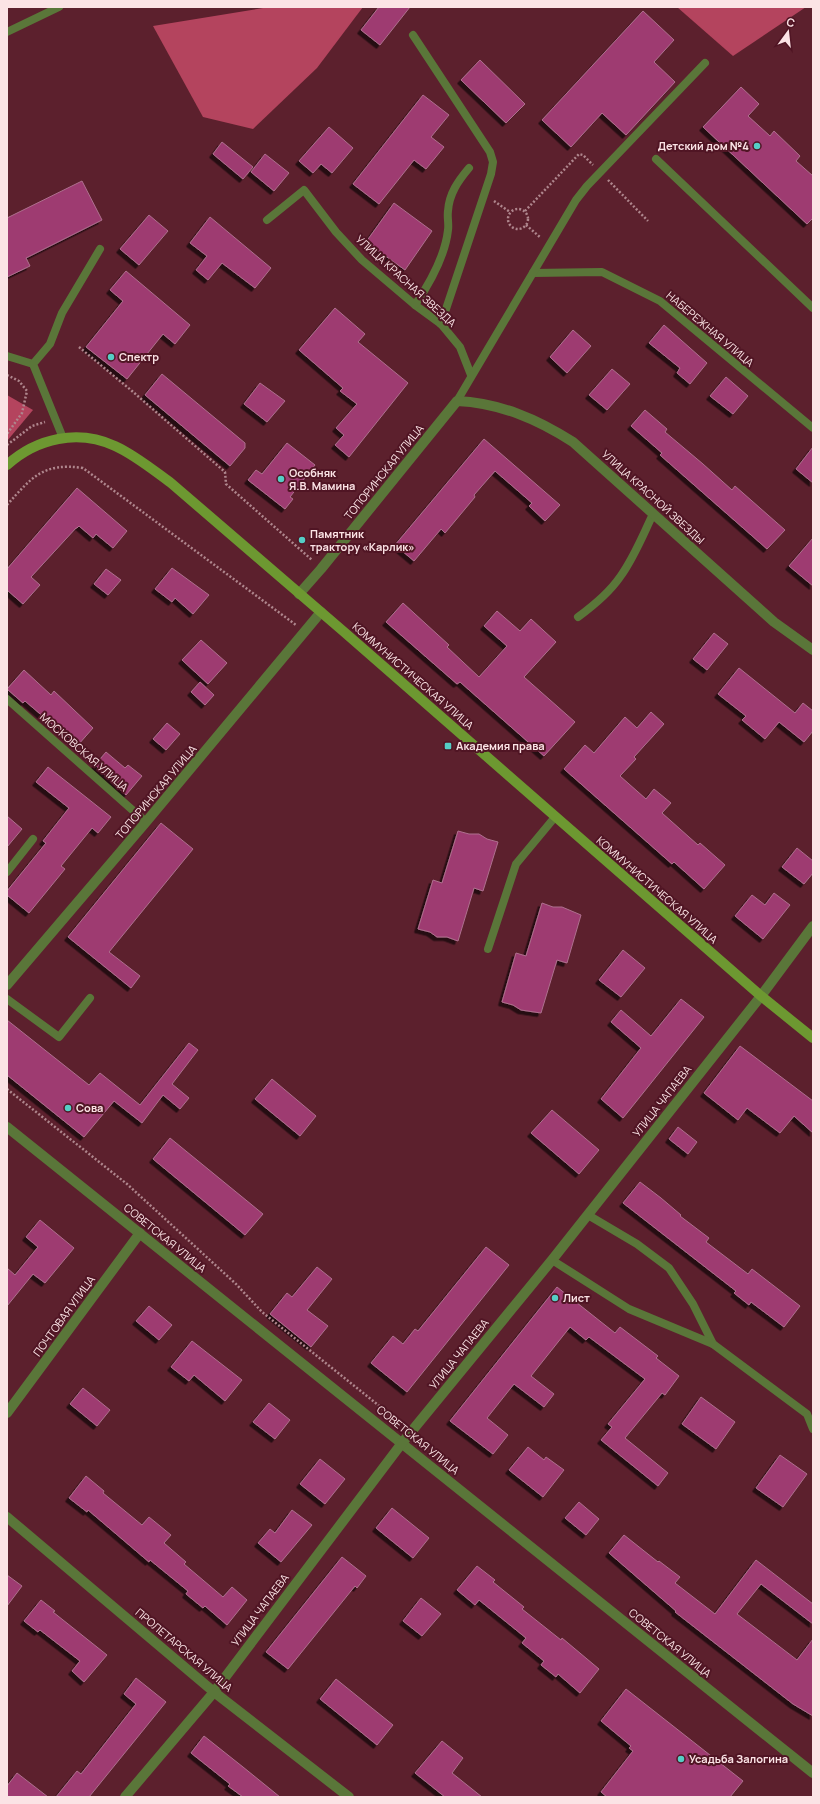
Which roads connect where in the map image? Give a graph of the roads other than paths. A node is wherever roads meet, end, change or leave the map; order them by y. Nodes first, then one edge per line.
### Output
1 (59, 7) edge
2 (7, 32) edge
3 (413, 35) dead end
4 (704, 63) dead end
5 (656, 160) dead end
6 (469, 168) dead end
7 (267, 220) dead end
8 (100, 249) dead end
9 (533, 273) junction
10 (415, 306) junction
11 (813, 308) edge
12 (441, 324) junction
13 (7, 356) edge
14 (33, 364) junction
15 (471, 375) junction
16 (457, 401) junction
17 (813, 428) edge
18 (64, 438) junction
19 (7, 465) edge
20 (653, 514) junction
21 (299, 594) junction
22 (321, 612) junction
23 (578, 617) dead end
24 (813, 650) edge
25 (7, 699) edge
26 (555, 817) junction
27 (146, 822) junction
28 (33, 839) dead end
29 (7, 872) edge
30 (813, 926) edge
31 (488, 949) dead end
32 (7, 985) edge
33 (760, 996) junction
34 (90, 998) dead end
35 (7, 999) edge
36 (813, 1038) edge
37 (7, 1127) edge
38 (588, 1215) junction
39 (140, 1233) junction
40 (552, 1260) junction
41 (713, 1344) junction
42 (7, 1413) edge
43 (813, 1429) edge
44 (402, 1442) junction
45 (7, 1517) edge
46 (214, 1692) junction
47 (813, 1773) edge
48 (124, 1797) edge
49 (349, 1797) edge

1 - 2 lane
3 - 12 lane
4 - 9 lane
5 - 11 lane
6 - 10 lane
7 - 10 lane, УЛИЦА КРАСНАЯ ЗВЕЗДА
8 - 14 lane
9 - 15 lane
9 - 17 lane, НАБЕРЕЖНАЯ УЛИЦА
10 - 12 lane, УЛИЦА КРАСНАЯ ЗВЕЗДА
12 - 15 lane, УЛИЦА КРАСНАЯ ЗВЕЗДА
13 - 14 lane
14 - 18 lane
15 - 16 lane
16 - 20 street, УЛИЦА КРАСНОЙ ЗВЕЗДЫ
16 - 21 street, ТОПОРИНСКАЯ УЛИЦА
18 - 19 main road, КОММУНИСТИЧЕСКАЯ УЛИЦА
18 - 21 main road, КОММУНИСТИЧЕСКАЯ УЛИЦА
20 - 23 lane
20 - 24 street, УЛИЦА КРАСНОЙ ЗВЕЗДЫ
21 - 22 main road, КОММУНИСТИЧЕСКАЯ УЛИЦА
22 - 26 main road, КОММУНИСТИЧЕСКАЯ УЛИЦА
22 - 27 street, ТОПОРИНСКАЯ УЛИЦА
25 - 27 lane, МОСКОВСКАЯ УЛИЦА
26 - 31 lane
26 - 33 main road, КОММУНИСТИЧЕСКАЯ УЛИЦА
27 - 32 street, ТОПОРИНСКАЯ УЛИЦА
28 - 29 lane
30 - 33 street, УЛИЦА ЧАПАЕВА
33 - 36 main road, КОММУНИСТИЧЕСКАЯ УЛИЦА
33 - 38 street, УЛИЦА ЧАПАЕВА
34 - 35 lane
37 - 39 street, СОВЕТСКАЯ УЛИЦА
38 - 40 street, УЛИЦА ЧАПАЕВА
38 - 41 lane
39 - 42 street, ПОЧТОВАЯ УЛИЦА
39 - 44 street, СОВЕТСКАЯ УЛИЦА
40 - 41 lane
40 - 44 street, УЛИЦА ЧАПАЕВА
41 - 43 lane
44 - 46 street, УЛИЦА ЧАПАЕВА
44 - 47 street, СОВЕТСКАЯ УЛИЦА
45 - 46 street, ПРОЛЕТАРСКАЯ УЛИЦА
46 - 48 street, УЛИЦА ЧАПАЕВА
46 - 49 street, ПРОЛЕТАРСКАЯ УЛИЦА

